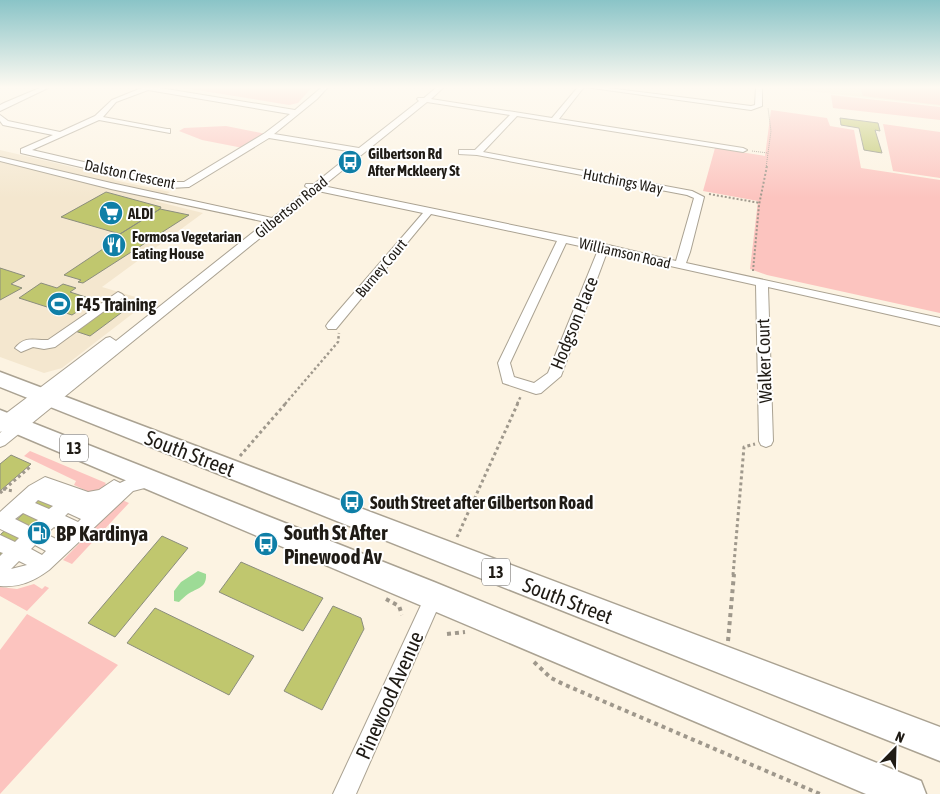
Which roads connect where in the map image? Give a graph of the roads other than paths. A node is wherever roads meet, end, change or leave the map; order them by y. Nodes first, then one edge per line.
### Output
1 (15, 124) edge
2 (84, 124) edge
3 (133, 124) edge
4 (282, 124) edge
5 (391, 124) edge
6 (505, 124) edge
7 (580, 124) edge
8 (167, 130) dead end
9 (60, 134) junction
10 (268, 135) junction
11 (743, 150) road end
12 (356, 152) junction
13 (462, 152) dead end
14 (477, 153) junction
15 (0, 159) edge
16 (182, 185) junction
17 (312, 187) junction
18 (163, 198) junction
19 (429, 211) junction
20 (270, 220) junction
21 (563, 240) junction
22 (604, 247) junction
23 (679, 266) junction
24 (757, 277) junction
25 (118, 296) dead end
26 (940, 322) edge
27 (332, 326) road end
28 (21, 348) dead end
29 (0, 379) edge
30 (46, 397) junction
31 (5, 426) edge
32 (766, 441) road end
33 (116, 465) junction
34 (151, 480) junction
35 (69, 499) junction
36 (21, 504) junction
37 (95, 517) junction
38 (52, 518) junction
39 (1, 521) edge
40 (80, 531) junction
41 (33, 536) junction
42 (0, 543) edge
43 (60, 549) junction
44 (17, 552) junction
45 (43, 564) junction
46 (0, 568) edge
47 (0, 577) edge
48 (434, 596) junction
49 (940, 744) edge
50 (344, 794) edge
51 (908, 794) edge

1 - 9 street
2 - 9 street
3 - 8 street
4 - 10 street, Dalston Crescent
5 - 12 street, Gilbertson Road
6 - 14 street
7 - 11 street
9 - 16 street, Dalston Crescent
10 - 12 street
10 - 16 street, Dalston Crescent
12 - 17 street, Gilbertson Road
13 - 14 street, Hutchings Way
14 - 23 street, Hutchings Way
15 - 18 street
16 - 18 street
17 - 19 street, Williamson Road
17 - 20 street, Gilbertson Road
18 - 20 street
19 - 21 street, Williamson Road
19 - 27 street, Burney Court
20 - 30 street, Gilbertson Road
21 - 22 street, Williamson Road
21 - 22 street, Hodgson Place
22 - 23 street, Williamson Road
23 - 24 street, Williamson Road
24 - 26 street, Williamson Road
24 - 32 street, Walker Court
25 - 28 street
29 - 30 highway, South Street / 13
30 - 31 street, Gilbertson Road
30 - 49 highway, South Street / 13
31 - 33 highway, South Street / 13
33 - 34 highway, South Street / 13
33 - 35 street
34 - 37 street
34 - 48 highway, South Street / 13
35 - 36 street
35 - 37 street
35 - 38 street
36 - 38 street
36 - 39 street
37 - 40 street
38 - 40 street
38 - 41 street
39 - 41 street
40 - 43 street
41 - 43 street
41 - 44 street
42 - 44 street
43 - 45 street
44 - 45 street
44 - 46 street
45 - 47 street
48 - 50 street, Pinewood Avenue
48 - 51 highway, South Street / 13

